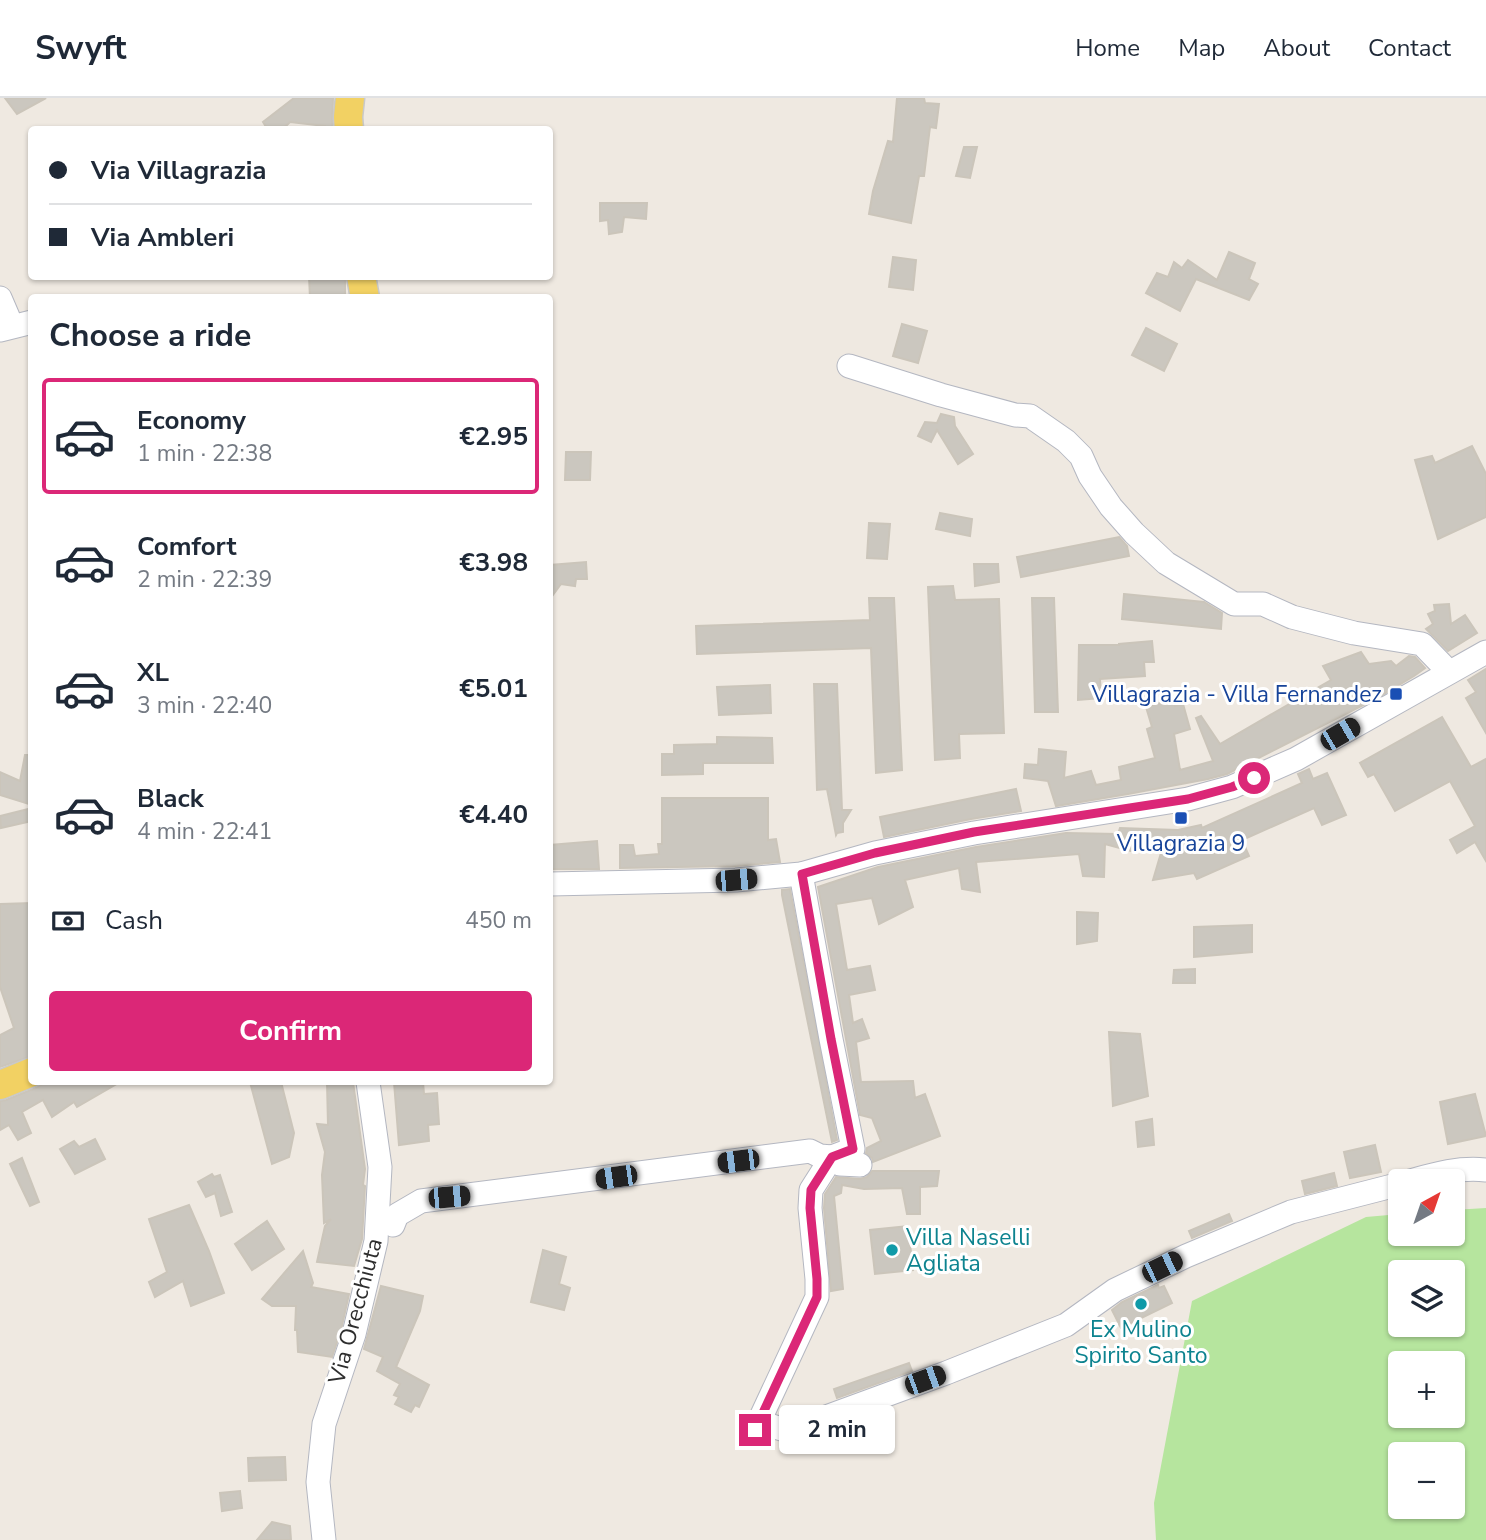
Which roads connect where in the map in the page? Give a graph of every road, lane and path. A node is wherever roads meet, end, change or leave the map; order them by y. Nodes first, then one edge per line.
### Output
1 (350, 98) edge
2 (349, 126) edge
3 (0, 298) edge
4 (14, 326) edge
5 (849, 366) dead end
6 (1486, 652) edge
7 (1449, 672) junction
8 (802, 874) junction
9 (553, 884) edge
10 (28, 1074) edge
11 (0, 1085) edge
12 (368, 1085) edge
13 (832, 1157) junction
14 (860, 1165) dead end
15 (1465, 1170) edge
16 (1486, 1170) edge
17 (1388, 1187) edge
18 (393, 1225) dead end
19 (324, 1540) edge

1 - 2 main road
3 - 4 street
5 - 7 street
6 - 7 street
7 - 8 street
8 - 9 street
8 - 13 street
10 - 11 main road
12 - 19 street, Via Orecchiuta
13 - 14 street
13 - 17 street
13 - 18 street
15 - 16 street

